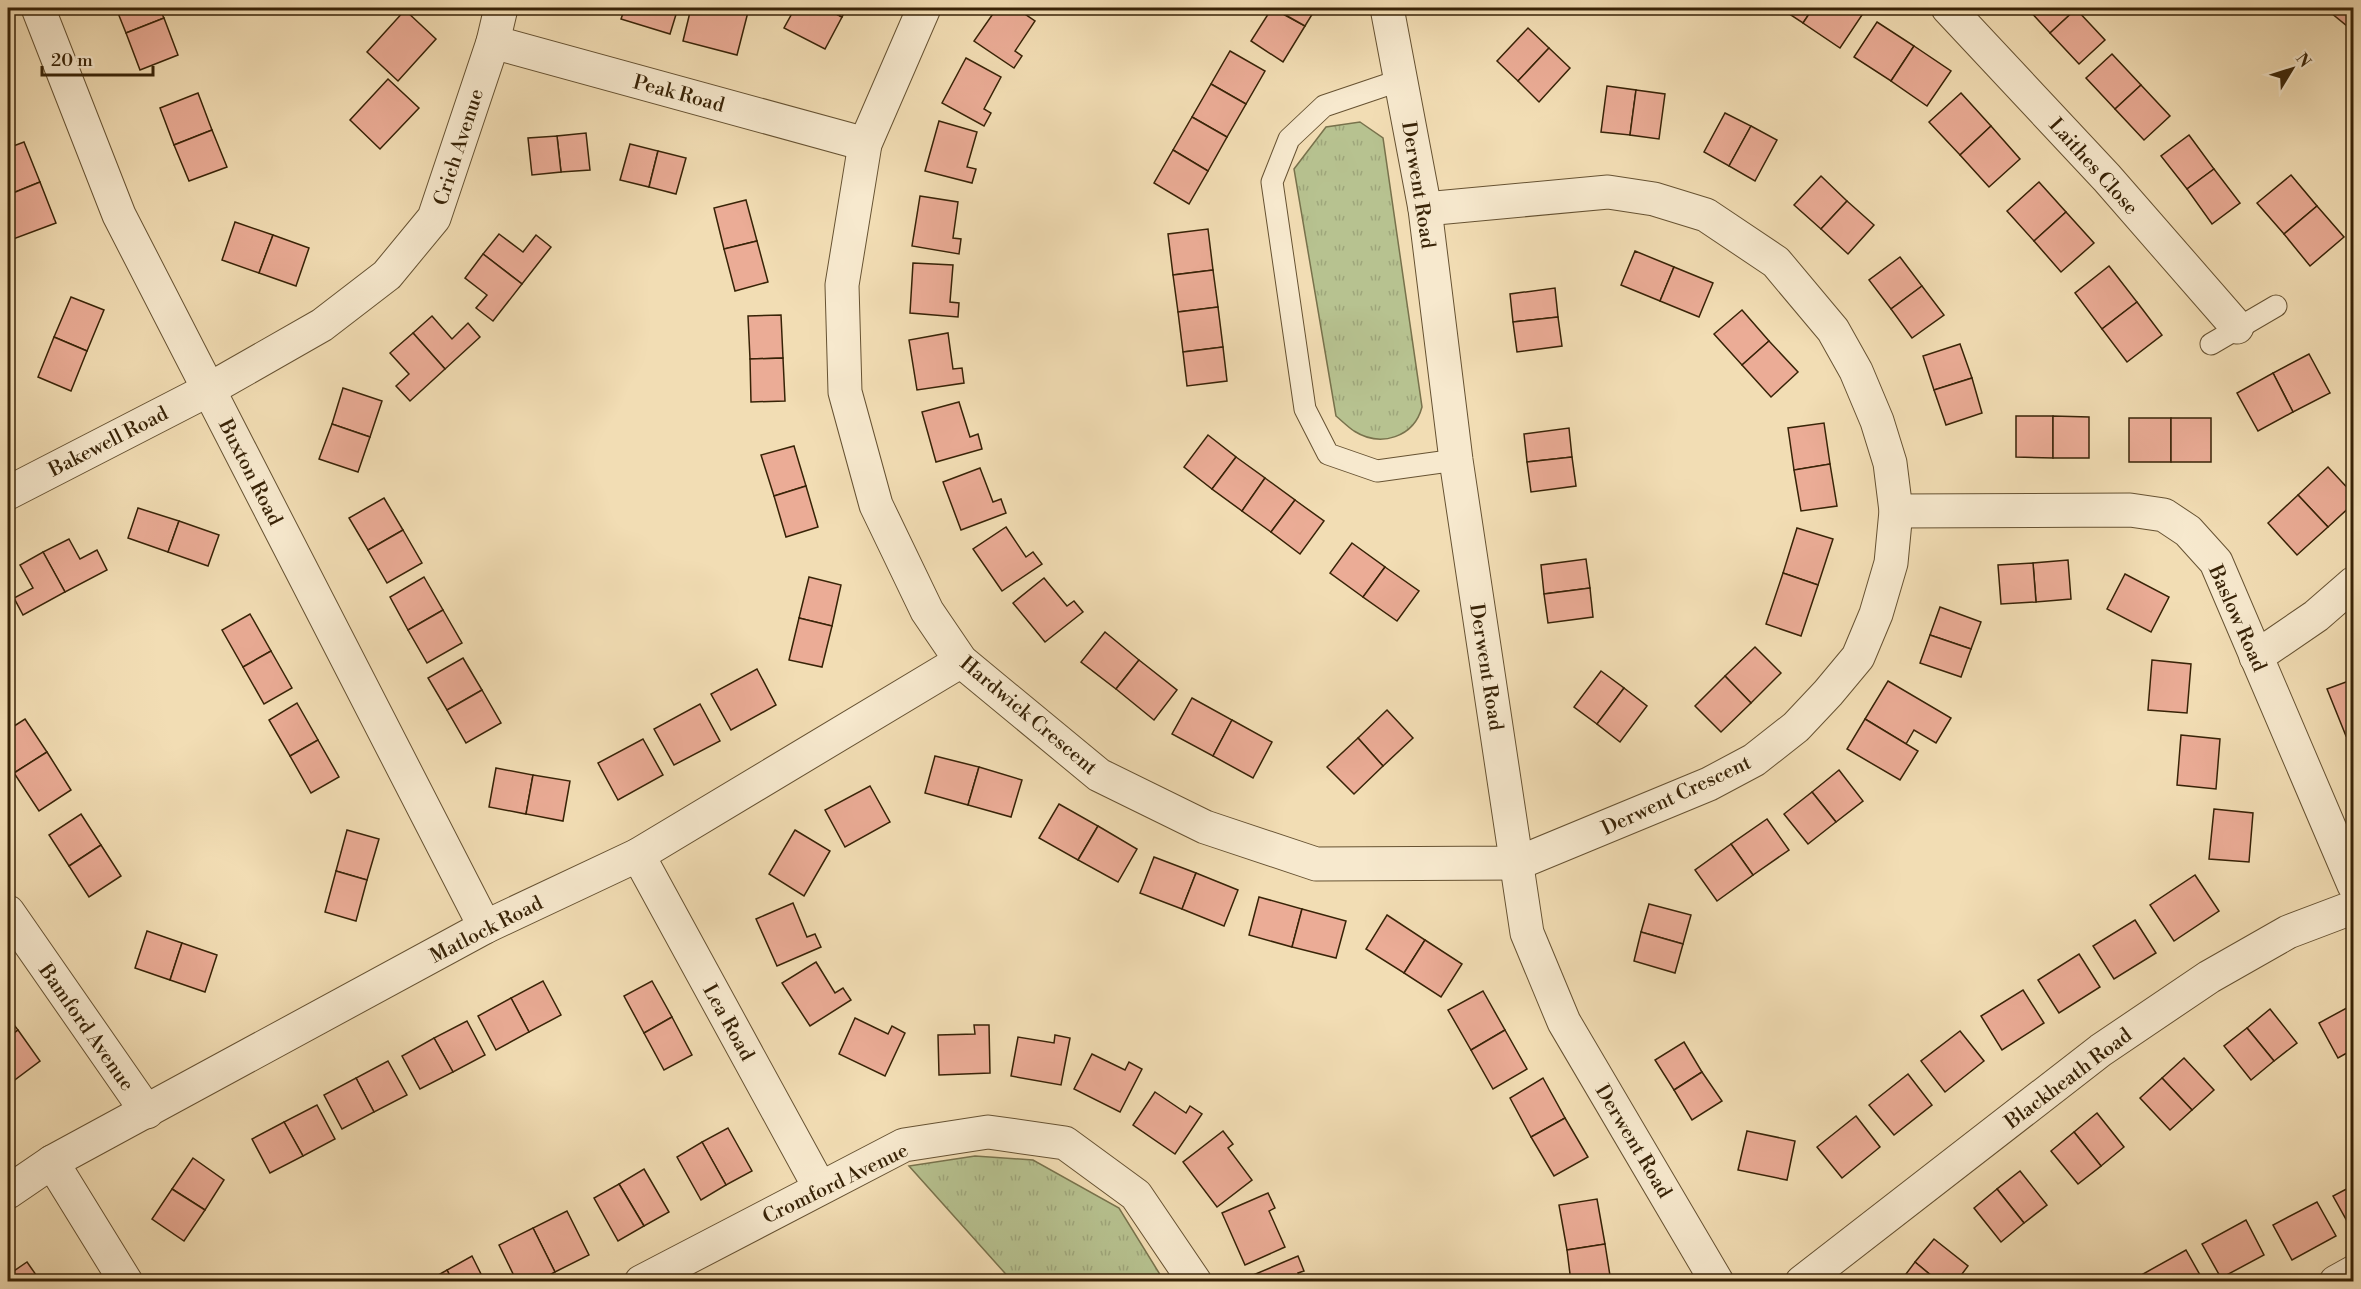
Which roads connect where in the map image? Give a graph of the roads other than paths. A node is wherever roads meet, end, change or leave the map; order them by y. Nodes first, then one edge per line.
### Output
1 (38, 8) edge
2 (501, 8) edge
3 (924, 8) edge
4 (1387, 8) edge
5 (1948, 8) edge
6 (493, 42) junction
7 (1401, 80) junction
8 (865, 144) junction
9 (1425, 208) junction
10 (2276, 306) dead end
11 (2224, 336) joint
12 (208, 390) junction
13 (1456, 459) junction
14 (8, 493) edge
15 (1896, 511) junction
16 (2354, 583) edge
17 (2256, 657) junction
18 (961, 661) junction
19 (638, 855) junction
20 (1518, 863) junction
21 (2354, 885) edge
22 (2354, 907) edge
23 (8, 912) edge
24 (485, 927) junction
25 (147, 1112) junction
26 (52, 1162) junction
27 (820, 1188) junction
28 (8, 1192) edge
29 (2354, 1272) edge
30 (126, 1281) edge
31 (641, 1281) edge
32 (1195, 1281) edge
33 (1717, 1281) edge
34 (1802, 1281) edge
35 (2336, 1281) edge

1 - 12 street, Buxton Road
2 - 6 street, Crich Avenue
3 - 8 street, Hardwick Crescent
4 - 7 street, Derwent Road
5 - 11 street, Laithes Close
6 - 8 street, Peak Road
6 - 12 street, Crich Avenue
7 - 9 street, Derwent Road
7 - 13 lane
8 - 18 street, Hardwick Crescent
9 - 13 street, Derwent Road
9 - 15 street, Derwent Crescent
10 - 11 lane
12 - 14 street, Bakewell Road
12 - 24 street, Buxton Road
13 - 20 street, Derwent Road
15 - 17 street, Baslow Road
15 - 20 street, Derwent Crescent
16 - 17 street
17 - 21 street, Baslow Road
18 - 19 street, Matlock Road
18 - 20 street, Hardwick Crescent
19 - 24 street, Matlock Road
19 - 27 street, Lea Road
20 - 33 street, Derwent Road
22 - 34 street, Blackheath Road
23 - 25 street, Bamford Avenue
24 - 25 street, Matlock Road
25 - 26 street, Matlock Road
26 - 28 street, Matlock Road
26 - 30 street
27 - 31 street, Cromford Avenue
27 - 32 street, Cromford Avenue
29 - 35 street

